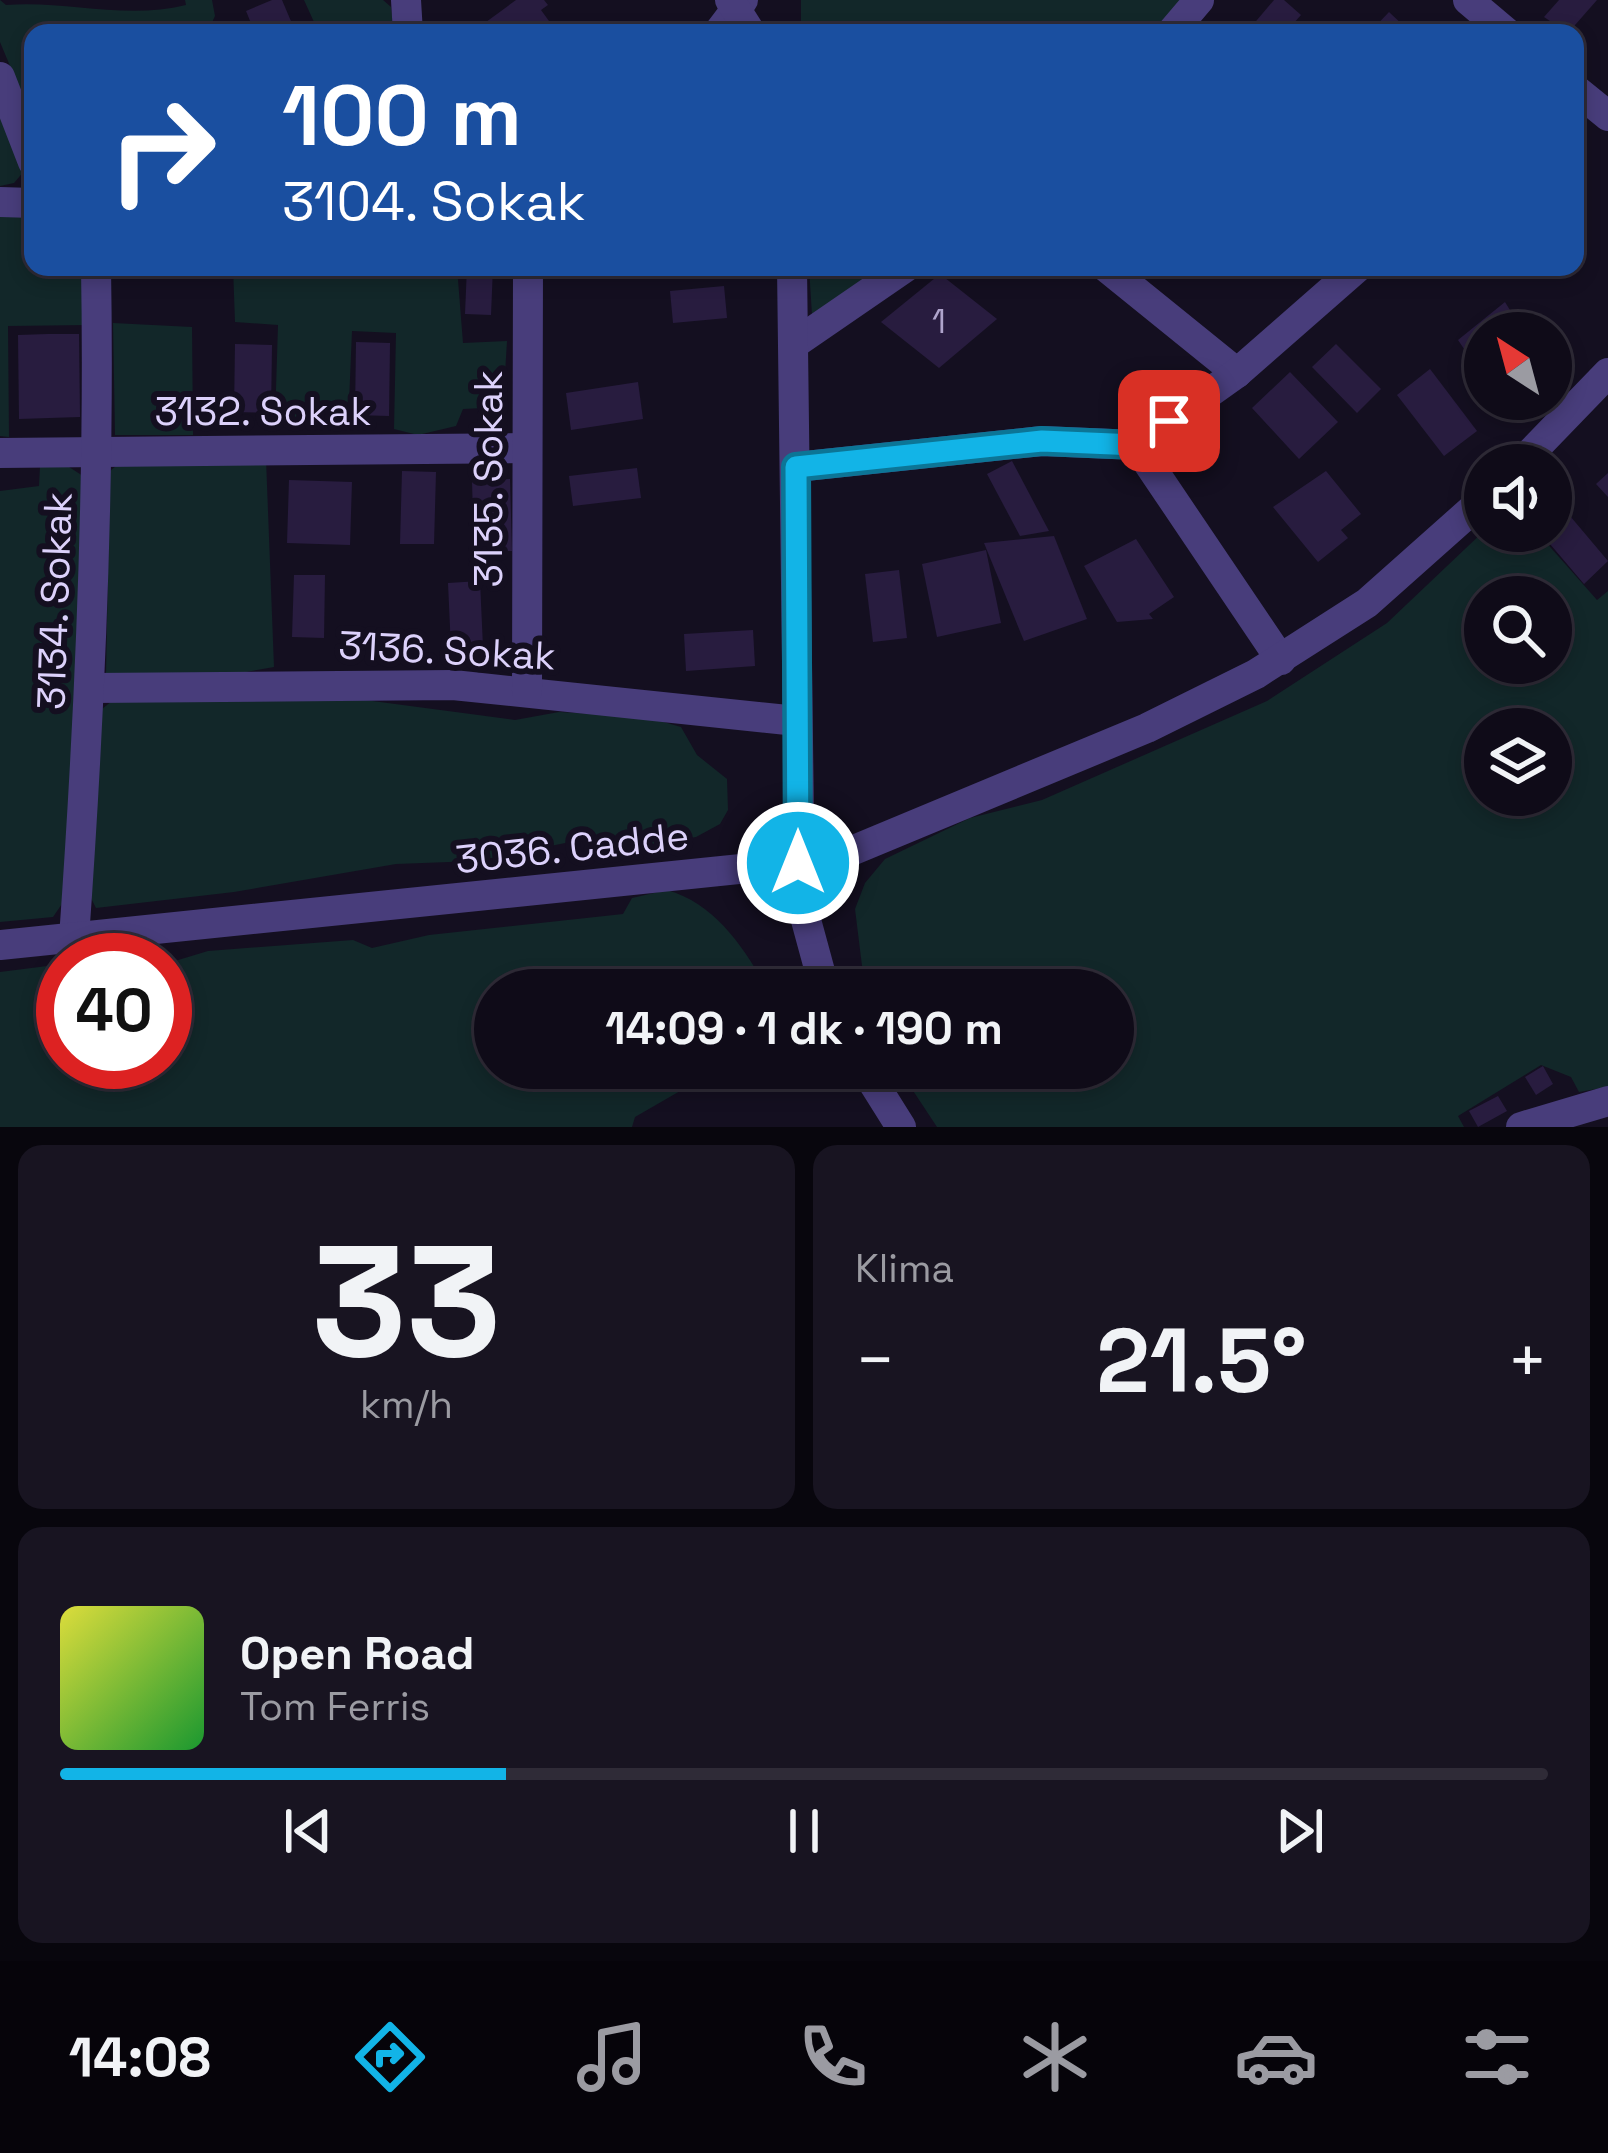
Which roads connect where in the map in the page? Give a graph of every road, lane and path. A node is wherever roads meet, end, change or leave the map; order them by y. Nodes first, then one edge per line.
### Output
1 (1468, 0) edge
2 (1496, 24) edge
3 (0, 77) edge
4 (1584, 96) edge
5 (1608, 116) edge
6 (24, 139) edge
7 (96, 276) edge
8 (528, 276) edge
9 (792, 276) edge
10 (893, 276) edge
11 (1117, 276) edge
12 (1348, 276) edge
13 (794, 344) junction
14 (1237, 373) junction
15 (1608, 374) edge
16 (1540, 444) edge
17 (1136, 445) junction
18 (527, 448) junction
19 (99, 451) junction
20 (0, 453) edge
21 (796, 467) junction
22 (1464, 517) edge
23 (1281, 660) junction
24 (92, 688) junction
25 (527, 691) junction
26 (797, 721) junction
27 (798, 863) junction
28 (74, 933) edge
29 (122, 933) edge
30 (36, 942) edge
31 (0, 945) edge
32 (818, 969) edge
33 (877, 1089) edge
34 (1608, 1101) edge
35 (901, 1127) edge
36 (1521, 1127) edge

1 - 2 street
3 - 6 street
4 - 5 street
7 - 19 street, 3134. Sokak
8 - 18 street, 3135. Sokak
9 - 13 street
10 - 13 street
11 - 14 street
12 - 14 street
13 - 21 street
14 - 17 street
15 - 16 street
17 - 21 street
17 - 23 street
18 - 19 street, 3132. Sokak
18 - 25 street, 3135. Sokak
19 - 20 street, 3132. Sokak
19 - 24 street, 3134. Sokak
21 - 26 street
22 - 23 street, 3036. Cadde
23 - 27 street, 3036. Cadde
24 - 25 street, 3136. Sokak
24 - 28 street, 3134. Sokak
25 - 26 street, 3136. Sokak
26 - 27 street
27 - 29 street, 3036. Cadde
27 - 32 street
30 - 31 street, 3036. Cadde
33 - 35 street
34 - 36 street

